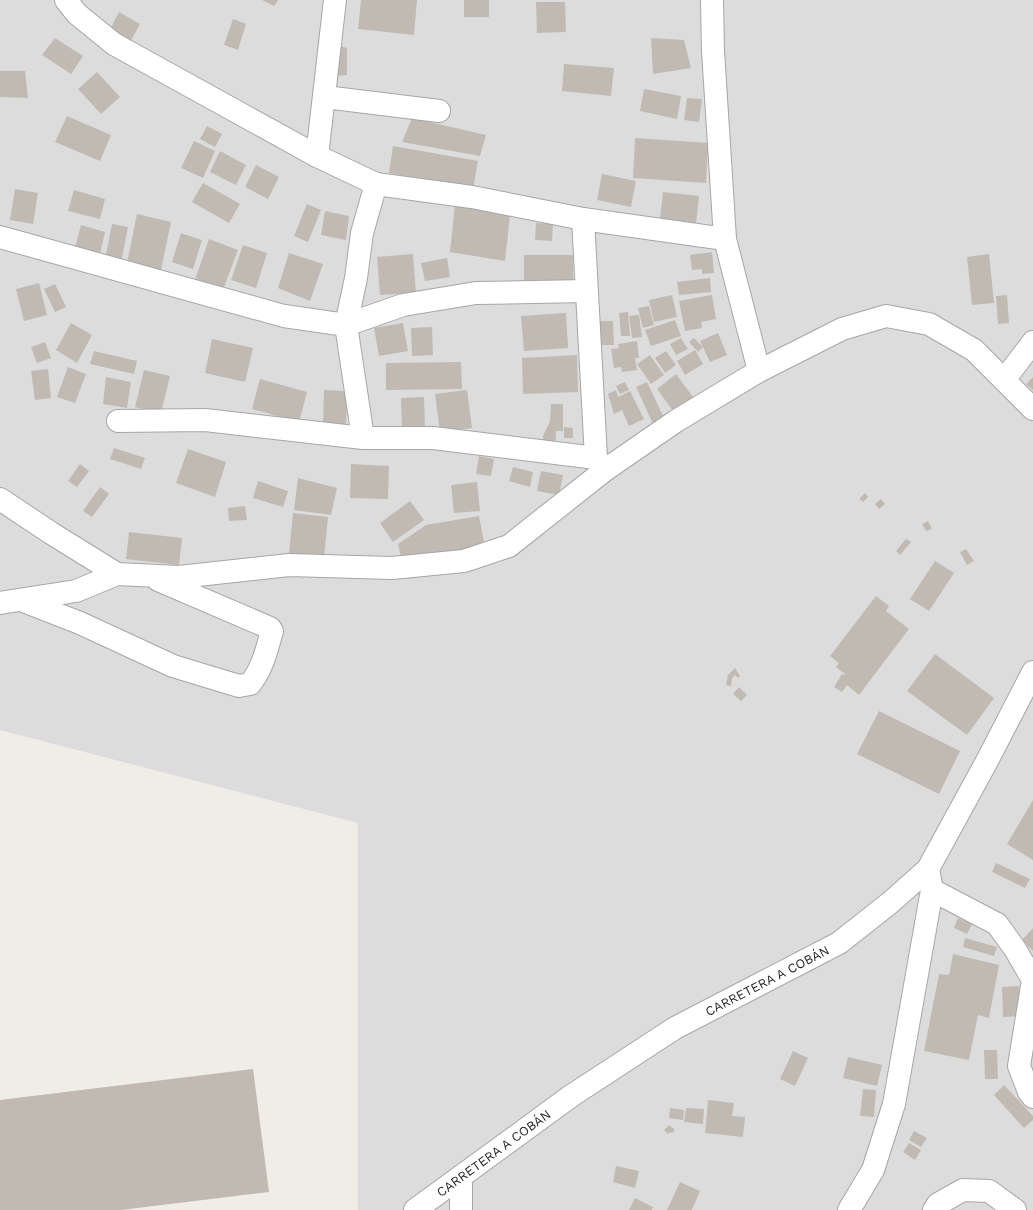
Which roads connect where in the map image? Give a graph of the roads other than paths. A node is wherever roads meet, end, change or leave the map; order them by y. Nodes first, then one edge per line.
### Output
1 (66, 0) edge
2 (335, 0) edge
3 (712, 0) edge
4 (325, 97) junction
5 (438, 111) dead end
6 (318, 156) junction
7 (376, 184) junction
8 (583, 219) junction
9 (0, 237) edge
10 (726, 239) junction
11 (586, 291) junction
12 (346, 325) junction
13 (1033, 342) edge
14 (759, 371) junction
15 (1004, 380) junction
16 (1033, 409) edge
17 (118, 421) dead end
18 (363, 438) junction
19 (601, 464) junction
20 (0, 499) edge
21 (117, 574) junction
22 (148, 576) junction
23 (22, 600) junction
24 (0, 603) edge
25 (1033, 672) edge
26 (928, 869) junction
27 (932, 890) junction
28 (1033, 980) edge
29 (1033, 1097) edge
30 (461, 1177) junction
31 (415, 1210) edge
32 (461, 1210) edge
33 (849, 1210) edge
34 (934, 1210) edge
35 (1015, 1210) edge

1 - 6 street
2 - 4 street
3 - 10 street
4 - 5 street
4 - 6 street
6 - 7 street
7 - 8 street
7 - 12 street
8 - 10 street
8 - 11 street
9 - 12 street
10 - 14 street
11 - 12 street
11 - 19 street
12 - 18 street
13 - 15 street
14 - 15 street
14 - 19 street
15 - 16 street
17 - 18 street
18 - 19 street
19 - 22 street
20 - 21 street
21 - 22 street
21 - 23 street
22 - 23 street
23 - 24 street
25 - 26 street, CARRETERA A COBÁN
26 - 27 street
26 - 30 street, CARRETERA A COBÁN
27 - 28 street
27 - 33 street
28 - 29 street
30 - 31 street, CARRETERA A COBÁN
30 - 32 street
34 - 35 street

